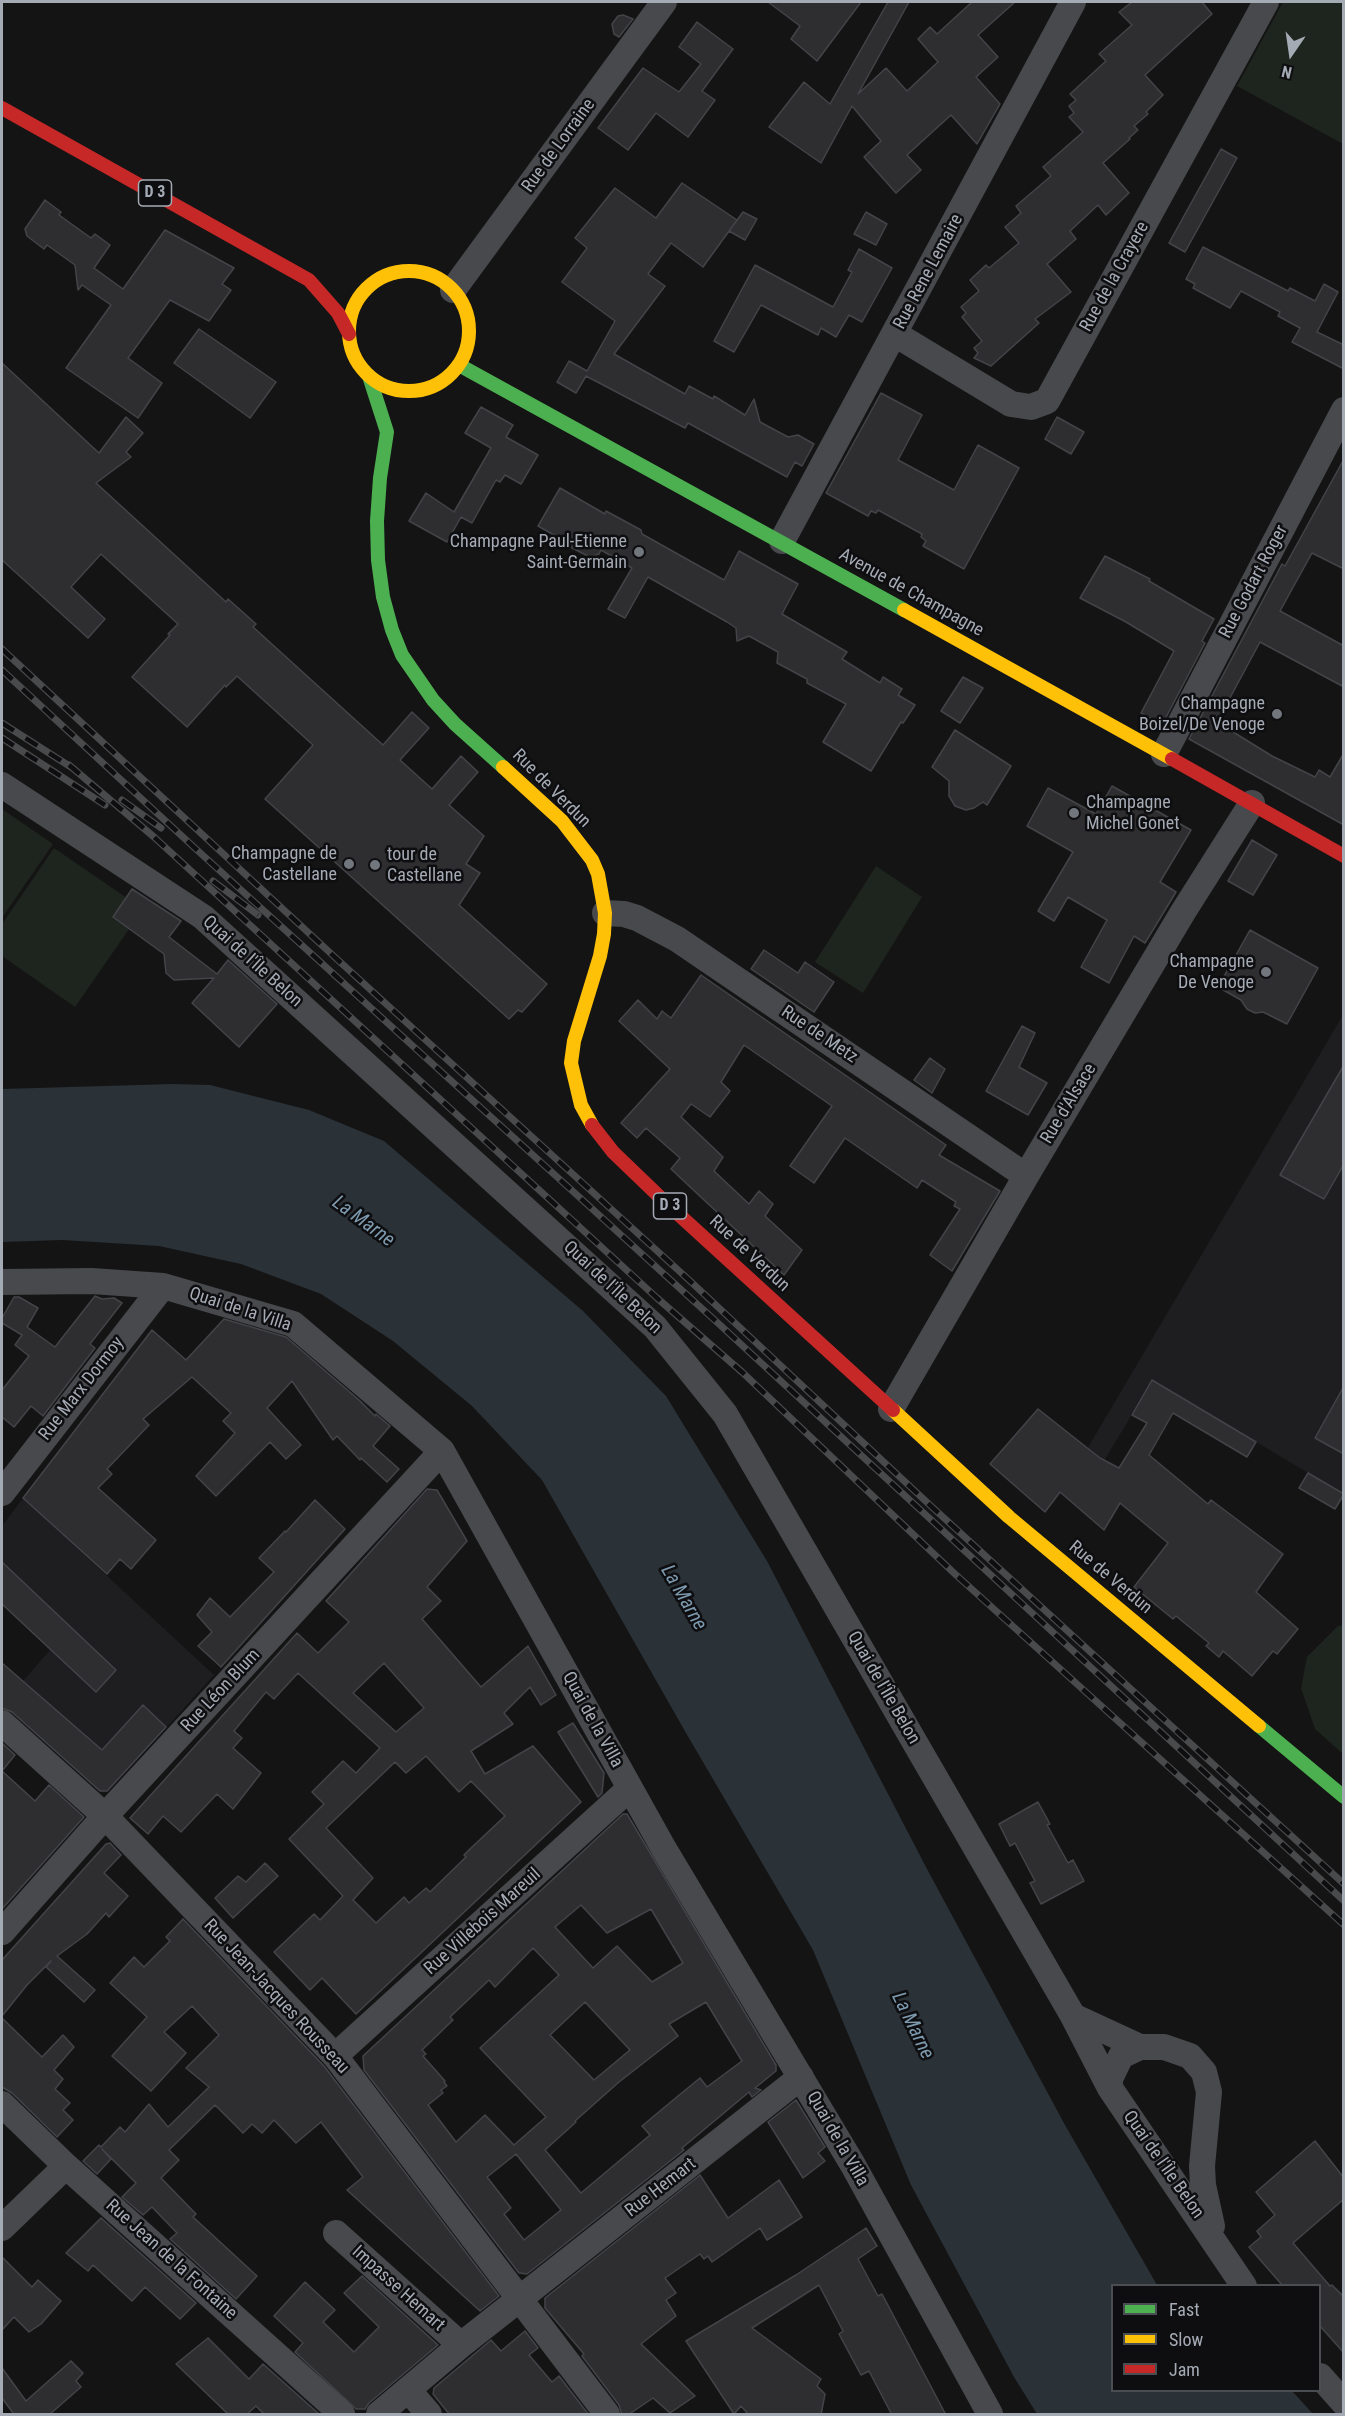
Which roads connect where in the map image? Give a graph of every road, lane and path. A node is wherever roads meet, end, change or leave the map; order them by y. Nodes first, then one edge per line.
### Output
1 (664, 2) edge
2 (1073, 2) edge
3 (1266, 2) edge
4 (2, 108) edge
5 (309, 280) junction
6 (330, 280) dead end
7 (377, 280) junction
8 (351, 281) dead end
9 (453, 290) junction
10 (349, 334) junction
11 (895, 334) junction
12 (459, 364) junction
13 (369, 376) junction
14 (424, 390) junction
15 (411, 404) dead end
16 (1344, 410) edge
17 (401, 416) dead end
18 (387, 432) junction
19 (782, 541) junction
20 (1164, 754) junction
21 (2, 785) edge
22 (1252, 803) junction
23 (1344, 856) edge
24 (605, 914) junction
25 (1026, 1176) junction
26 (2, 1282) edge
27 (163, 1286) junction
28 (891, 1409) junction
29 (442, 1451) junction
30 (2, 1492) edge
31 (2, 1723) edge
32 (630, 1788) junction
33 (1344, 1797) edge
34 (105, 1816) junction
35 (2, 1932) edge
36 (1073, 2016) junction
37 (1140, 2047) junction
38 (335, 2056) junction
39 (801, 2077) junction
40 (1110, 2088) junction
41 (2, 2104) edge
42 (66, 2166) junction
43 (2, 2228) edge
44 (336, 2233) dead end
45 (1216, 2241) junction
46 (1243, 2284) edge
47 (521, 2299) junction
48 (460, 2345) junction
49 (1321, 2377) edge
50 (409, 2391) junction
51 (1344, 2403) edge
52 (342, 2415) edge
53 (379, 2415) edge
54 (429, 2415) edge
55 (607, 2415) edge
56 (990, 2415) edge

1 - 9 street, Rue de Lorraine
2 - 11 street, Rue Rene Lemaire
3 - 11 street, Rue de la Crayere
4 - 5 main road, D 3
5 - 6 main road, D 3
5 - 10 main road, D 3
7 - 8 main road
7 - 9 main road
7 - 10 main road
9 - 12 main road
10 - 13 main road
11 - 19 street, Rue Rene Lemaire
12 - 14 main road
12 - 19 main road, Avenue de Champagne
13 - 14 main road
13 - 18 main road, Rue de Verdun / D 3
14 - 15 main road
16 - 20 street, Rue Godart Roger
17 - 18 main road
18 - 24 main road, Rue de Verdun / D 3
19 - 20 main road, Avenue de Champagne
20 - 22 main road, Avenue de Champagne
21 - 36 street, Quai de l'Île Belon
22 - 23 main road, Avenue de Champagne
22 - 25 street, Rue d'Alsace
24 - 25 street, Rue de Metz
24 - 28 main road, Rue de Verdun / D 3
25 - 28 street, Rue d'Alsace
26 - 27 street, Quai de la Villa
27 - 29 street, Quai de la Villa
27 - 30 street, Rue Marx Dormoy
28 - 33 main road, Rue de Verdun / D 3
29 - 32 street, Quai de la Villa
29 - 34 street, Rue Léon Blum
31 - 34 street, Rue Jean-Jacques Rousseau
32 - 38 street, Rue Villebois Mareuil
32 - 39 street, Quai de la Villa
34 - 35 street, Rue Léon Blum
34 - 38 street, Rue Jean-Jacques Rousseau
36 - 37 street, Quai de l'Île Belon
36 - 40 street, Quai de l'Île Belon
37 - 40 street
37 - 45 street, Quai de l'Île Belon
38 - 47 street, Rue Jean-Jacques Rousseau
39 - 47 street, Rue Hemart
39 - 56 street, Quai de la Villa
40 - 45 street, Quai de l'Île Belon
41 - 42 street, Rue Jean de la Fontaine
42 - 43 street
42 - 52 street, Rue Jean de la Fontaine
44 - 48 street, Impasse Hemart
45 - 46 street, Quai de l'Île Belon
47 - 48 street, Rue Hemart
47 - 55 street, Rue Jean-Jacques Rousseau
48 - 50 street, Rue Hemart
49 - 51 street
50 - 53 street, Rue Hemart
50 - 54 street

